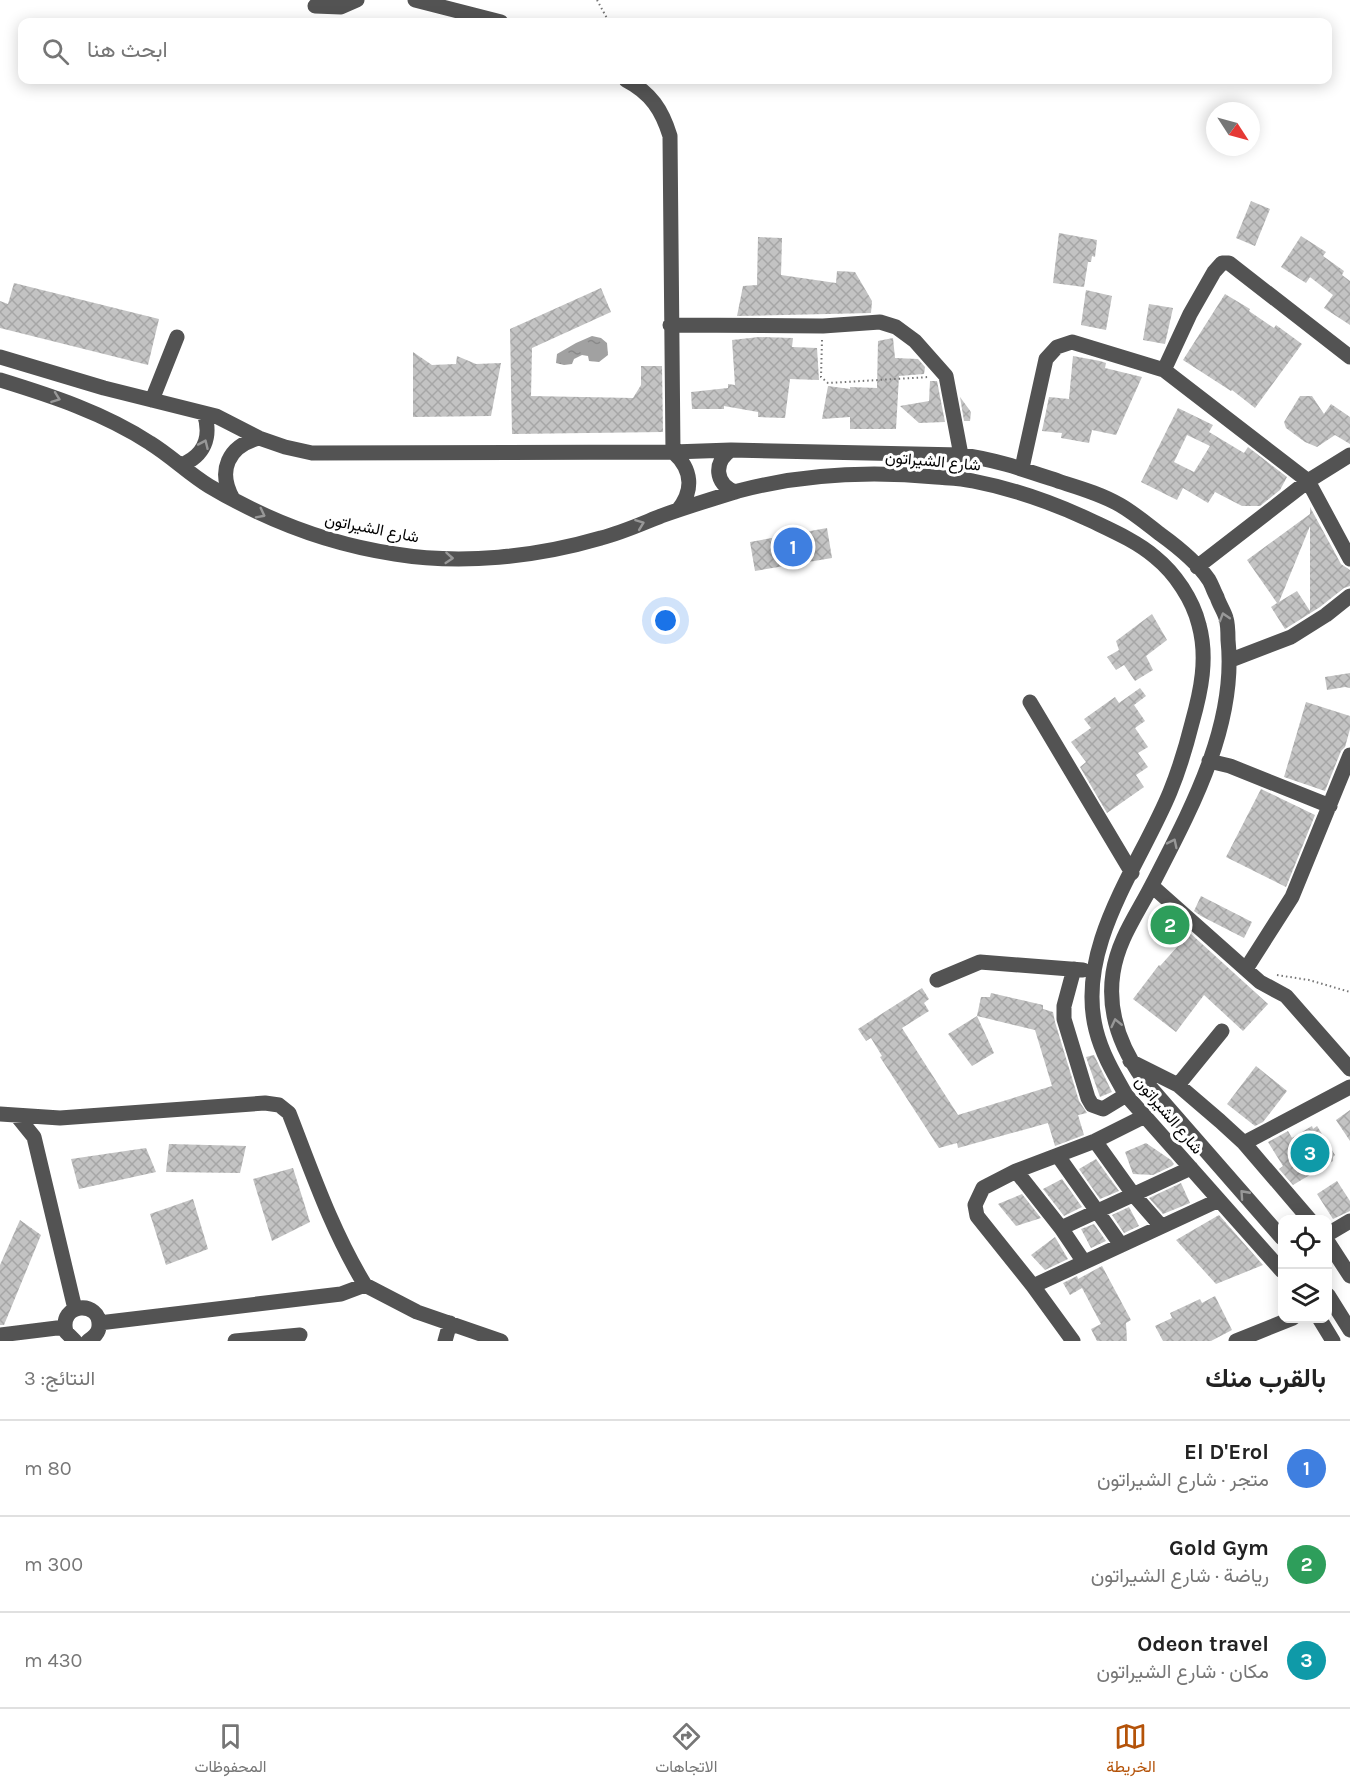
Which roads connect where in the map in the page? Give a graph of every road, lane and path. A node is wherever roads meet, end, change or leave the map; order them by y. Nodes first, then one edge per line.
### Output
1 (357, 0) edge
2 (415, 0) edge
3 (597, 0) edge
4 (315, 6) dead end
5 (485, 18) edge
6 (607, 18) edge
7 (634, 84) edge
8 (670, 325) junction
9 (823, 326) junction
10 (177, 337) dead end
11 (0, 357) edge
12 (1350, 357) edge
13 (1164, 370) junction
14 (946, 376) junction
15 (0, 380) edge
16 (153, 400) junction
17 (204, 413) junction
18 (259, 438) junction
19 (730, 450) junction
20 (673, 452) junction
21 (960, 455) junction
22 (1350, 455) edge
23 (181, 465) junction
24 (1022, 468) junction
25 (1308, 481) junction
26 (735, 492) junction
27 (233, 499) junction
28 (678, 510) junction
29 (1350, 559) edge
30 (1197, 567) junction
31 (1350, 596) edge
32 (1231, 660) junction
33 (1030, 702) dead end
34 (1350, 755) edge
35 (1209, 761) junction
36 (1330, 806) junction
37 (1132, 873) junction
38 (1152, 886) junction
39 (1074, 969) junction
40 (1246, 969) junction
41 (1093, 970) junction
42 (1277, 975) dead end
43 (937, 980) dead end
44 (1350, 992) edge
45 (1222, 1031) dead end
46 (1130, 1061) junction
47 (1350, 1069) edge
48 (1178, 1085) junction
49 (1350, 1087) edge
50 (1126, 1095) junction
51 (0, 1114) edge
52 (16, 1116) junction
53 (1145, 1116) junction
54 (60, 1118) junction
55 (34, 1137) junction
56 (1095, 1141) junction
57 (1245, 1143) junction
58 (1058, 1156) junction
59 (1191, 1168) junction
60 (1016, 1171) junction
61 (1133, 1194) junction
62 (1219, 1200) junction
63 (1098, 1211) junction
64 (1306, 1215) edge
65 (1350, 1221) edge
66 (1161, 1226) junction
67 (1061, 1228) junction
68 (1332, 1232) edge
69 (1278, 1234) edge
70 (1121, 1245) junction
71 (1332, 1248) edge
72 (1084, 1262) junction
73 (1280, 1269) edge
74 (1350, 1276) edge
75 (365, 1285) junction
76 (1033, 1286) junction
77 (1332, 1301) edge
78 (75, 1309) junction
79 (99, 1323) junction
80 (450, 1323) junction
81 (1281, 1323) edge
82 (1322, 1323) edge
83 (64, 1327) junction
84 (1350, 1330) edge
85 (0, 1335) edge
86 (300, 1335) dead end
87 (93, 1340) edge
88 (75, 1341) edge
89 (235, 1341) edge
90 (446, 1341) edge
91 (501, 1341) edge
92 (1073, 1341) edge
93 (1236, 1341) edge
94 (1333, 1341) edge

1 - 4 street
2 - 5 street
3 - 6 path
7 - 8 street
8 - 9 street
8 - 20 street
9 - 14 street
9 - 14 path
10 - 16 street
11 - 16 street, شارع الشيراتون
12 - 13 street
13 - 24 street
13 - 25 street
14 - 21 street
15 -> 23 street, شارع الشيراتون
16 - 17 street, شارع الشيراتون
17 - 18 street, شارع الشيراتون
23 -> 17 street
18 - 20 street, شارع الشيراتون
18 - 27 street
19 - 20 street, شارع الشيراتون
19 - 21 street, شارع الشيراتون
19 - 26 street
20 - 28 street
21 - 24 street, شارع الشيراتون
22 - 25 street
23 - 27 street, شارع الشيراتون
24 - 30 street, شارع الشيراتون
25 - 29 street
25 - 30 street
26 - 28 street, شارع الشيراتون
26 - 37 street, شارع الشيراتون
27 -> 28 street, شارع الشيراتون
32 -> 30 street, شارع الشيراتون
31 - 32 street
32 - 35 street, شارع الشيراتون
33 - 37 street
34 - 36 street
35 - 36 street
38 -> 35 street, شارع الشيراتون
36 - 40 street
37 - 41 street, شارع الشيراتون
38 - 40 street
46 -> 38 street, شارع الشيراتون
39 - 41 street
39 - 43 street
39 - 50 street
40 - 47 street
41 - 50 street, شارع الشيراتون
42 - 44 path
45 - 48 street
46 - 48 street
69 -> 46 street, شارع الشيراتون
48 - 57 street
49 - 57 street
50 - 53 street, شارع الشيراتون
51 - 52 street
52 - 54 street
52 - 55 street
53 - 56 street
53 - 59 street, شارع الشيراتون
54 - 55 street
54 - 75 street
55 - 78 street
56 - 58 street
56 - 61 street
57 - 64 street
58 - 60 street
58 - 63 street
59 - 61 street
59 - 62 street, شارع الشيراتون
60 - 67 street
60 - 76 street
61 - 63 street
61 - 66 street
62 - 66 street
62 - 73 street, شارع الشيراتون
63 - 67 street
63 - 70 street
65 - 68 street
66 - 70 street
67 - 72 street
70 - 72 street
71 - 74 street
72 - 76 street
75 - 79 street
75 - 80 street
76 - 92 street
77 - 84 street
78 - 79 street
78 - 83 street
79 - 87 street
80 - 90 street
80 - 91 street
81 - 93 street
82 - 94 street
83 - 85 street
83 - 88 street
86 - 89 street

